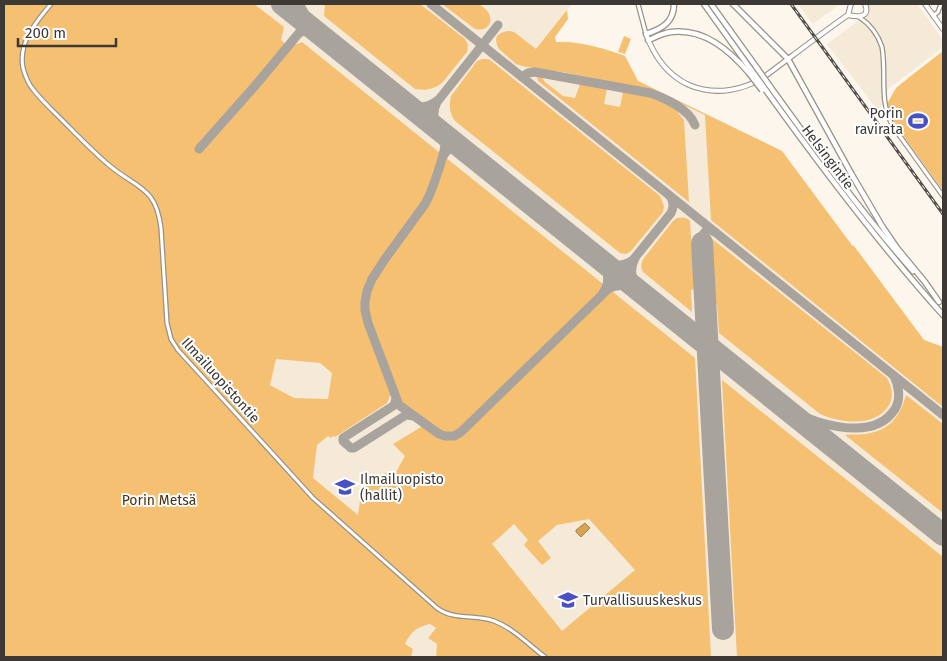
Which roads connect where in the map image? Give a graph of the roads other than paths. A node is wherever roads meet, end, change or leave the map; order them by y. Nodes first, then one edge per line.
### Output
1 (51, 4) edge
2 (638, 4) edge
3 (674, 4) edge
4 (704, 4) edge
5 (711, 4) edge
6 (733, 4) edge
7 (866, 4) edge
8 (925, 4) edge
9 (941, 4) edge
10 (850, 6) edge
11 (866, 11) junction
12 (848, 15) junction
13 (933, 16) junction
14 (857, 17) junction
15 (868, 23) junction
16 (943, 29) edge
17 (646, 34) junction
18 (648, 40) junction
19 (788, 59) junction
20 (753, 70) junction
21 (765, 88) junction
22 (943, 196) edge
23 (939, 302) junction
24 (943, 306) edge
25 (943, 315) edge
26 (545, 657) edge

1 - 26 street, Ilmailuopistontie
2 - 17 street
3 - 17 highway
4 - 20 highway, Helsingintie
5 - 20 highway, Helsingintie
6 - 19 highway
7 - 11 main road
8 - 13 main road
9 - 13 street
10 - 12 main road
10 - 14 main road
11 - 14 main road
11 - 15 street
12 - 14 main road
12 - 19 main road
13 - 16 main road
14 - 15 street
15 - 22 street
17 - 18 main road
18 - 19 main road
18 - 20 highway
19 - 23 highway
20 - 21 highway, Helsingintie, bridge
20 - 21 highway, bridge
21 - 23 highway, Helsingintie
21 - 25 highway, Helsingintie
23 - 24 highway, Helsingintie

